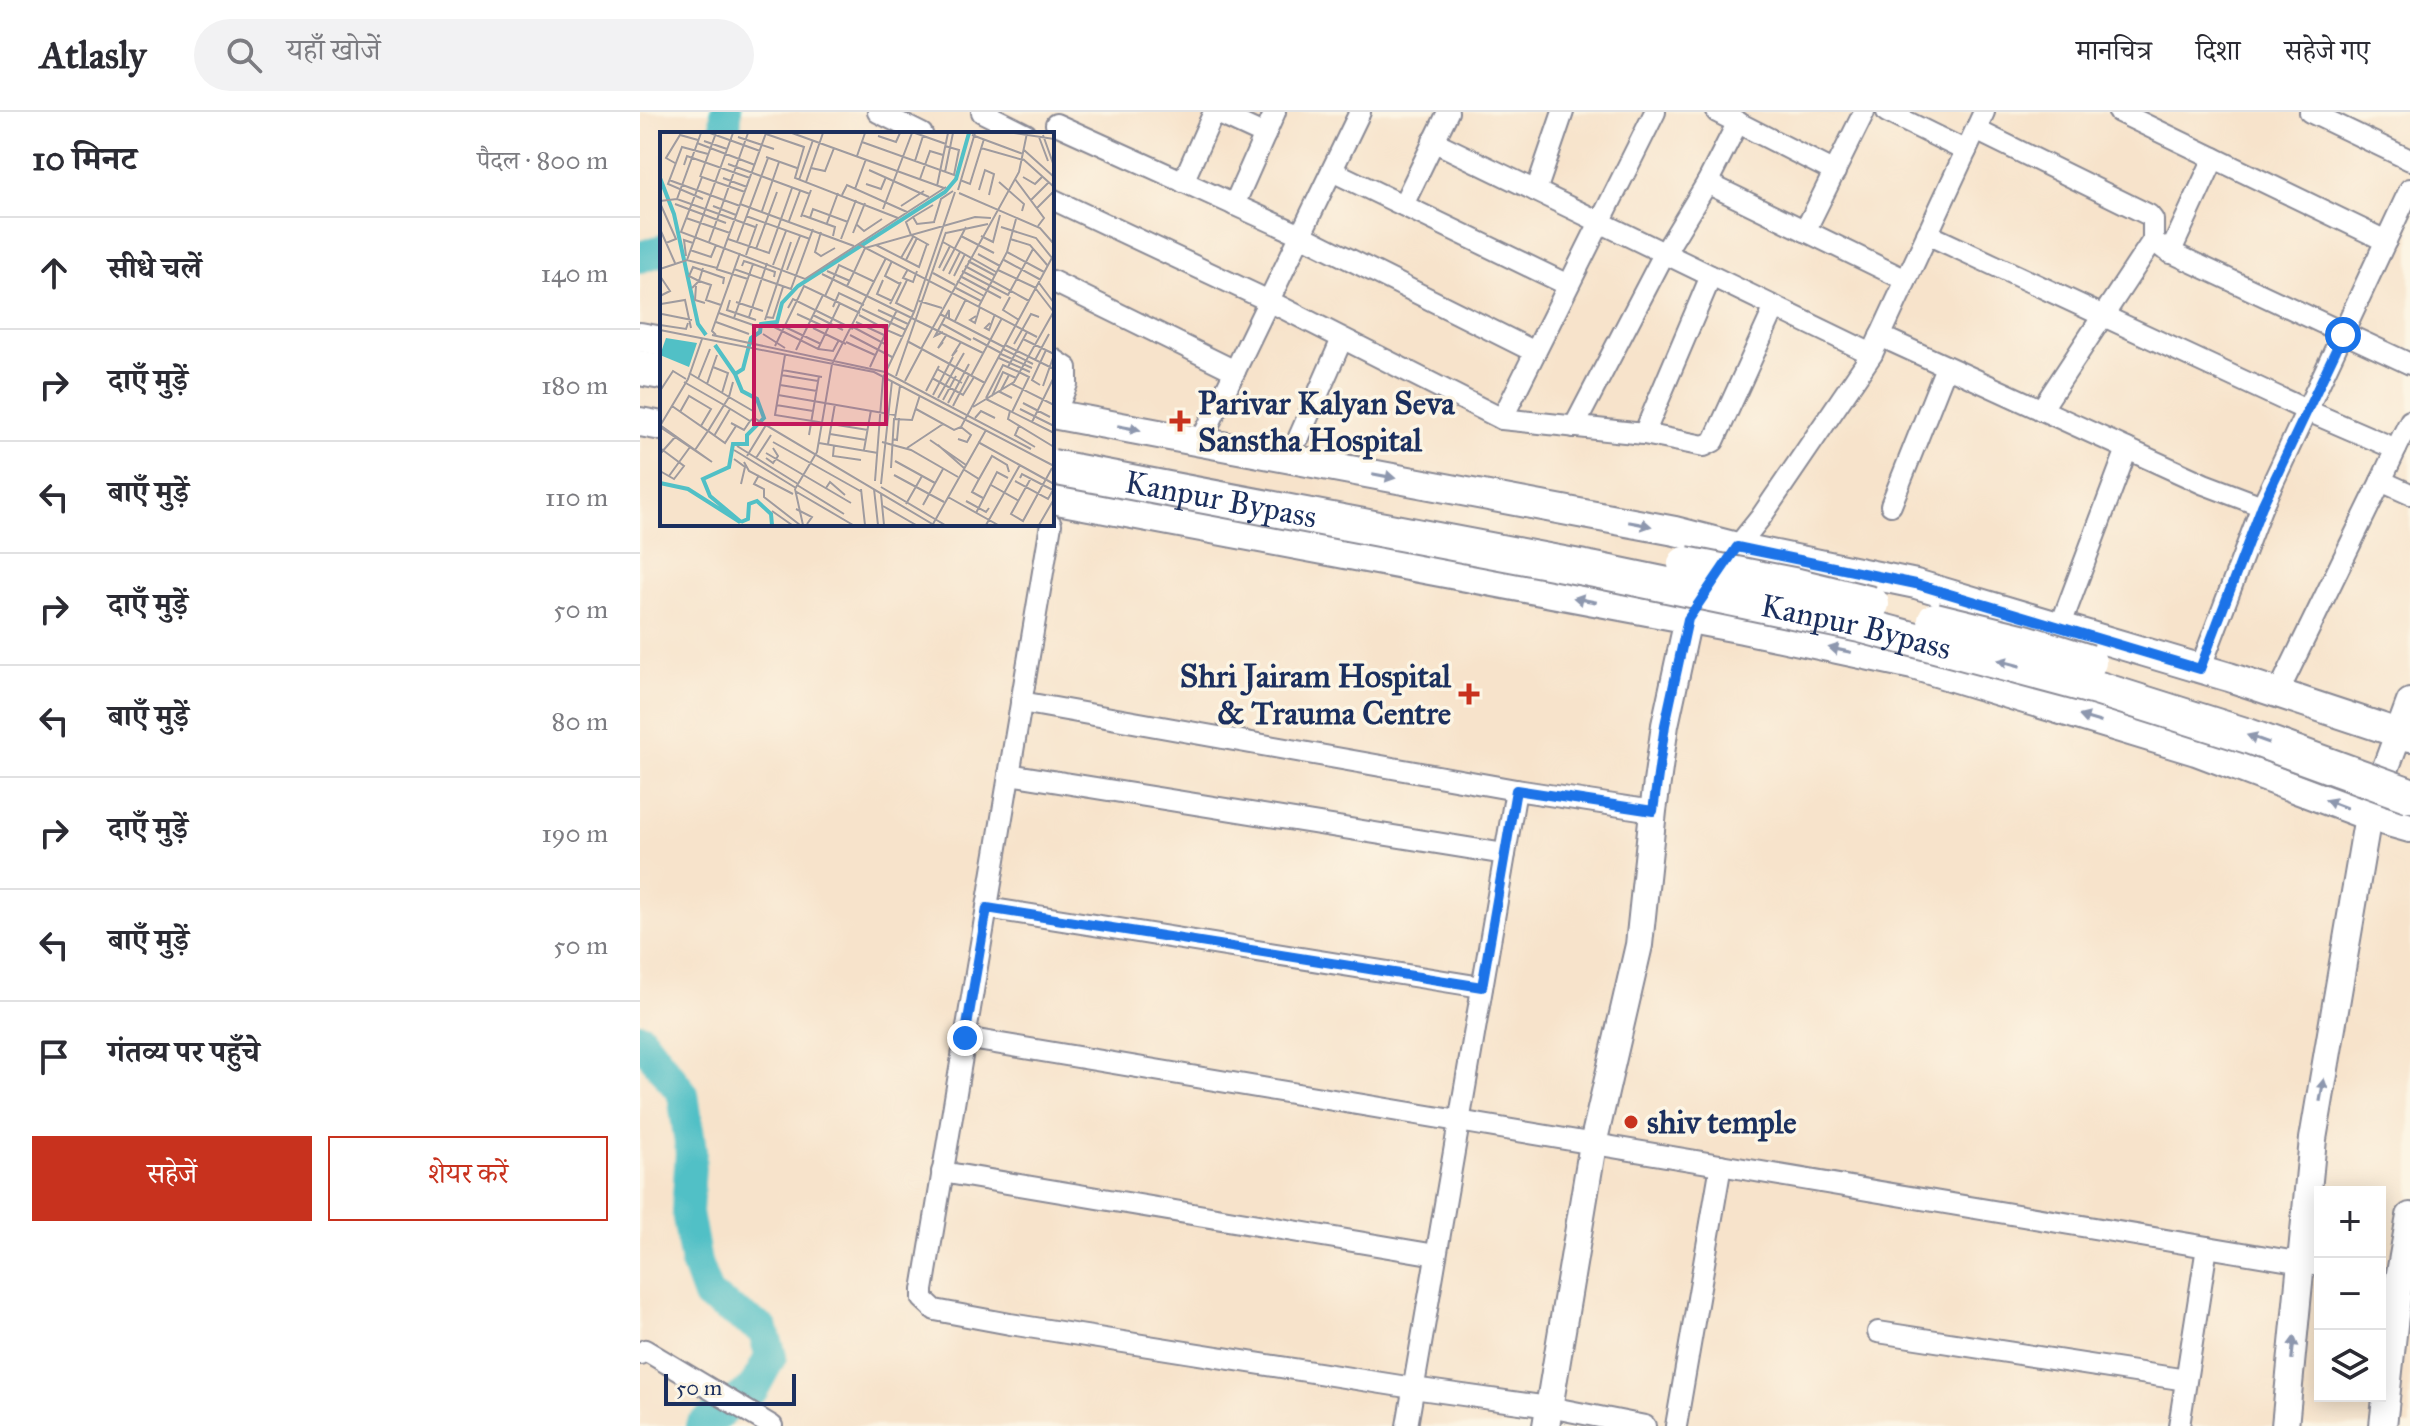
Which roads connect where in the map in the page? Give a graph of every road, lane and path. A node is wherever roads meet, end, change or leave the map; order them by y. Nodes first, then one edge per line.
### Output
1 (878, 112) edge
2 (982, 112) edge
3 (1214, 112) edge
4 (1275, 112) edge
5 (1360, 112) edge
6 (1448, 112) edge
7 (1563, 112) edge
8 (1655, 112) edge
9 (1717, 112) edge
10 (1864, 112) edge
11 (1887, 112) edge
12 (2119, 112) edge
13 (2310, 112) edge
14 (1980, 121) edge
15 (1738, 122) junction
16 (1056, 123) edge
17 (918, 132) edge
18 (1022, 132) edge
19 (1265, 135) junction
20 (1433, 141) junction
21 (1966, 151) junction
22 (2214, 158) junction
23 (2410, 160) edge
24 (1332, 171) junction
25 (1835, 172) junction
26 (1183, 182) junction
27 (1707, 183) junction
28 (2410, 189) edge
29 (1536, 191) junction
30 (1054, 200) edge
31 (1234, 205) junction
32 (1403, 205) junction
33 (1599, 221) junction
34 (1805, 231) junction
35 (1927, 234) junction
36 (1301, 235) junction
37 (2153, 240) junction
38 (2386, 241) junction
39 (2170, 253) junction
40 (1664, 254) junction
41 (1711, 276) junction
42 (1906, 280) junction
43 (1054, 282) edge
44 (1568, 285) junction
45 (1269, 301) junction
46 (1775, 307) junction
47 (2102, 316) junction
48 (2343, 335) junction
49 (640, 337) edge
50 (1342, 339) junction
51 (660, 341) edge
52 (1876, 345) junction
53 (1535, 352) junction
54 (1054, 359) edge
55 (2410, 364) edge
56 (1946, 367) junction
57 (640, 368) edge
58 (1235, 371) junction
59 (660, 372) edge
60 (640, 389) edge
61 (660, 393) edge
62 (2041, 410) junction
63 (2308, 411) junction
64 (1502, 419) junction
65 (1054, 421) edge
66 (2410, 421) edge
67 (640, 422) edge
68 (1054, 424) edge
69 (1054, 424) edge
70 (660, 426) edge
71 (1574, 427) junction
72 (1644, 434) junction
73 (1299, 437) dead end
74 (1201, 441) junction
75 (2127, 449) junction
76 (2396, 449) junction
77 (2381, 481) junction
78 (2410, 494) edge
79 (1054, 502) edge
80 (1054, 502) edge
81 (1891, 505) dead end
82 (2262, 506) junction
83 (1049, 526) edge
84 (1737, 547) junction
85 (1688, 619) junction
86 (2060, 627) junction
87 (2200, 669) junction
88 (2278, 693) junction
89 (1021, 702) junction
90 (2410, 702) edge
91 (2404, 735) edge
92 (2410, 771) edge
93 (1009, 774) junction
94 (1516, 790) junction
95 (2410, 795) edge
96 (1653, 811) junction
97 (2368, 816) junction
98 (2410, 828) edge
99 (1505, 854) junction
100 (987, 908) junction
101 (1482, 987) junction
102 (965, 1038) junction
103 (1458, 1121) junction
104 (1593, 1144) junction
105 (1721, 1165) junction
106 (942, 1172) junction
107 (2410, 1216) edge
108 (2207, 1247) junction
109 (1436, 1255) junction
110 (2311, 1265) edge
111 (2396, 1279) edge
112 (1878, 1332) dead end
113 (640, 1354) edge
114 (2186, 1380) junction
115 (1413, 1388) junction
116 (1548, 1416) edge
117 (772, 1426) edge
118 (1407, 1426) edge
119 (1645, 1426) edge
120 (1676, 1426) edge
121 (2179, 1426) edge
122 (2285, 1426) edge
123 (2383, 1426) edge

1 - 17 street
2 - 18 street
3 - 19 street
3 - 26 street
4 - 19 street
5 - 24 street
6 - 20 street
7 - 29 street
8 - 33 street
9 - 15 street
10 - 25 street
11 - 21 street
12 - 22 street
13 - 23 street
14 - 21 street
14 - 37 street
15 - 25 street
15 - 27 street
16 - 26 street
19 - 31 street
20 - 29 street
20 - 32 street
21 - 35 street
22 - 38 street
22 - 39 street
24 - 32 street
24 - 36 street
25 - 34 street
26 - 31 street
27 - 34 street
27 - 40 street
28 - 38 street
29 - 33 street
30 - 45 street
31 - 36 street
32 - 44 street
33 - 40 street
33 - 44 street
34 - 42 street
35 - 42 street
35 - 47 street
36 - 45 street
36 - 53 street
37 - 39 street
37 - 47 street
38 - 48 street
39 - 48 street
40 - 41 street
40 - 71 street
41 - 46 street
41 - 72 street
42 - 52 street
43 - 58 street
44 - 53 street
45 - 50 street
45 - 58 street
46 - 52 street
46 - 72 street
47 - 62 street
47 - 63 street
48 - 55 street
48 - 63 street
49 - 51 main road
50 - 64 street
50 - 73 street
52 - 56 street
52 - 84 street
53 - 64 street
54 - 65 street
56 - 62 street
56 - 81 street
57 - 59 highway
58 - 74 street
60 - 61 highway
62 - 75 street
63 - 76 street
63 - 82 street
64 - 71 street
66 - 76 street
67 - 70 main road
68 -> 74 main road
69 - 92 highway, Kanpur Bypass, bridge
71 - 72 street
74 -> 84 main road
75 - 82 street
75 - 86 street
76 - 77 street
77 - 78 street
77 - 88 street
85 -> 79 main road
95 -> 80 highway, Kanpur Bypass, bridge
82 - 87 street
83 - 89 street
84 - 85 street
84 - 86 main road
85 - 96 street
97 -> 85 main road
86 - 87 main road
87 - 88 main road
88 - 91 main road
89 - 93 street
89 - 94 street
90 - 91 street
91 - 97 street
93 - 99 street
93 - 100 street
94 - 96 street
94 - 99 street
96 - 104 street
97 - 98 main road
110 -> 97 street
99 - 101 street
100 - 101 street
100 - 102 street
101 - 103 street
102 - 103 street
102 - 106 street
103 - 104 street
103 - 109 street
104 - 105 street
104 - 116 street
105 - 108 street
105 - 120 street
106 - 109 street
106 - 115 street
107 - 111 street
108 - 110 street
108 - 114 street
109 - 115 street
122 -> 110 street
111 - 123 street
112 - 114 street
113 - 117 street
114 - 121 street
115 - 116 street
115 - 118 street
116 - 119 street

